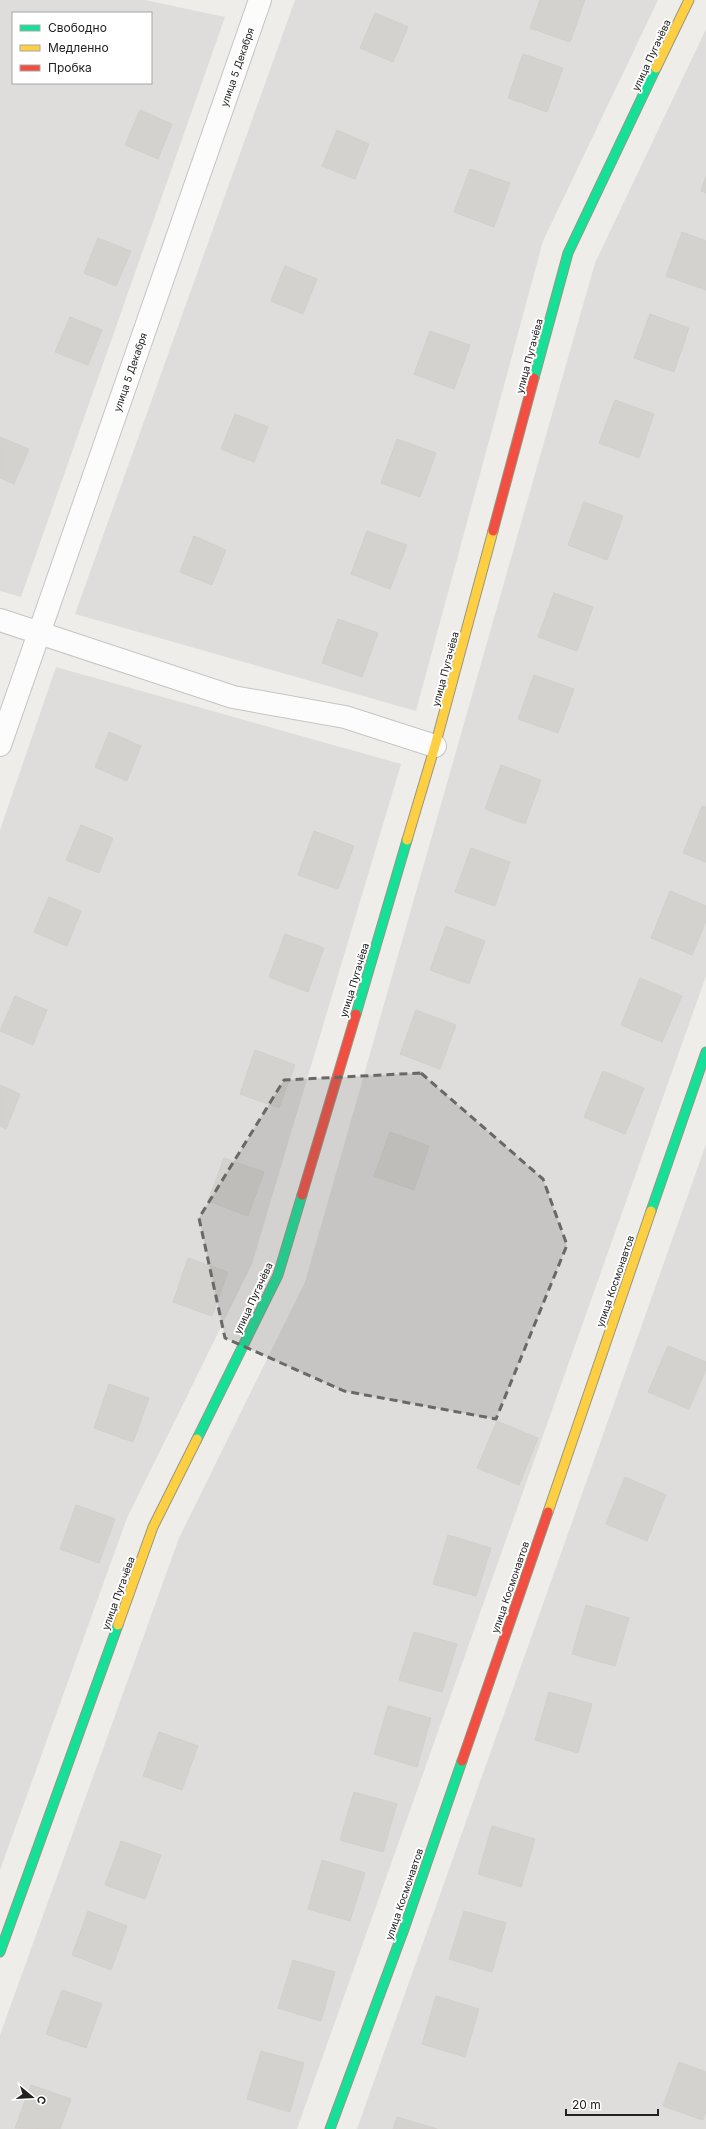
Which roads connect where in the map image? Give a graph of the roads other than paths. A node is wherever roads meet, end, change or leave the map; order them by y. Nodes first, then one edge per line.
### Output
1 (260, 0) edge
2 (689, 0) edge
3 (0, 620) edge
4 (39, 632) junction
5 (0, 745) edge
6 (435, 746) junction
7 (706, 1052) edge
8 (0, 1952) edge
9 (330, 2129) edge

1 - 4 street, улица 5 Декабря
2 - 6 street, улица Пугачёва
3 - 4 street
4 - 5 street, улица 5 Декабря
4 - 6 street
6 - 8 street, улица Пугачёва
7 - 9 street, улица Космонавтов

